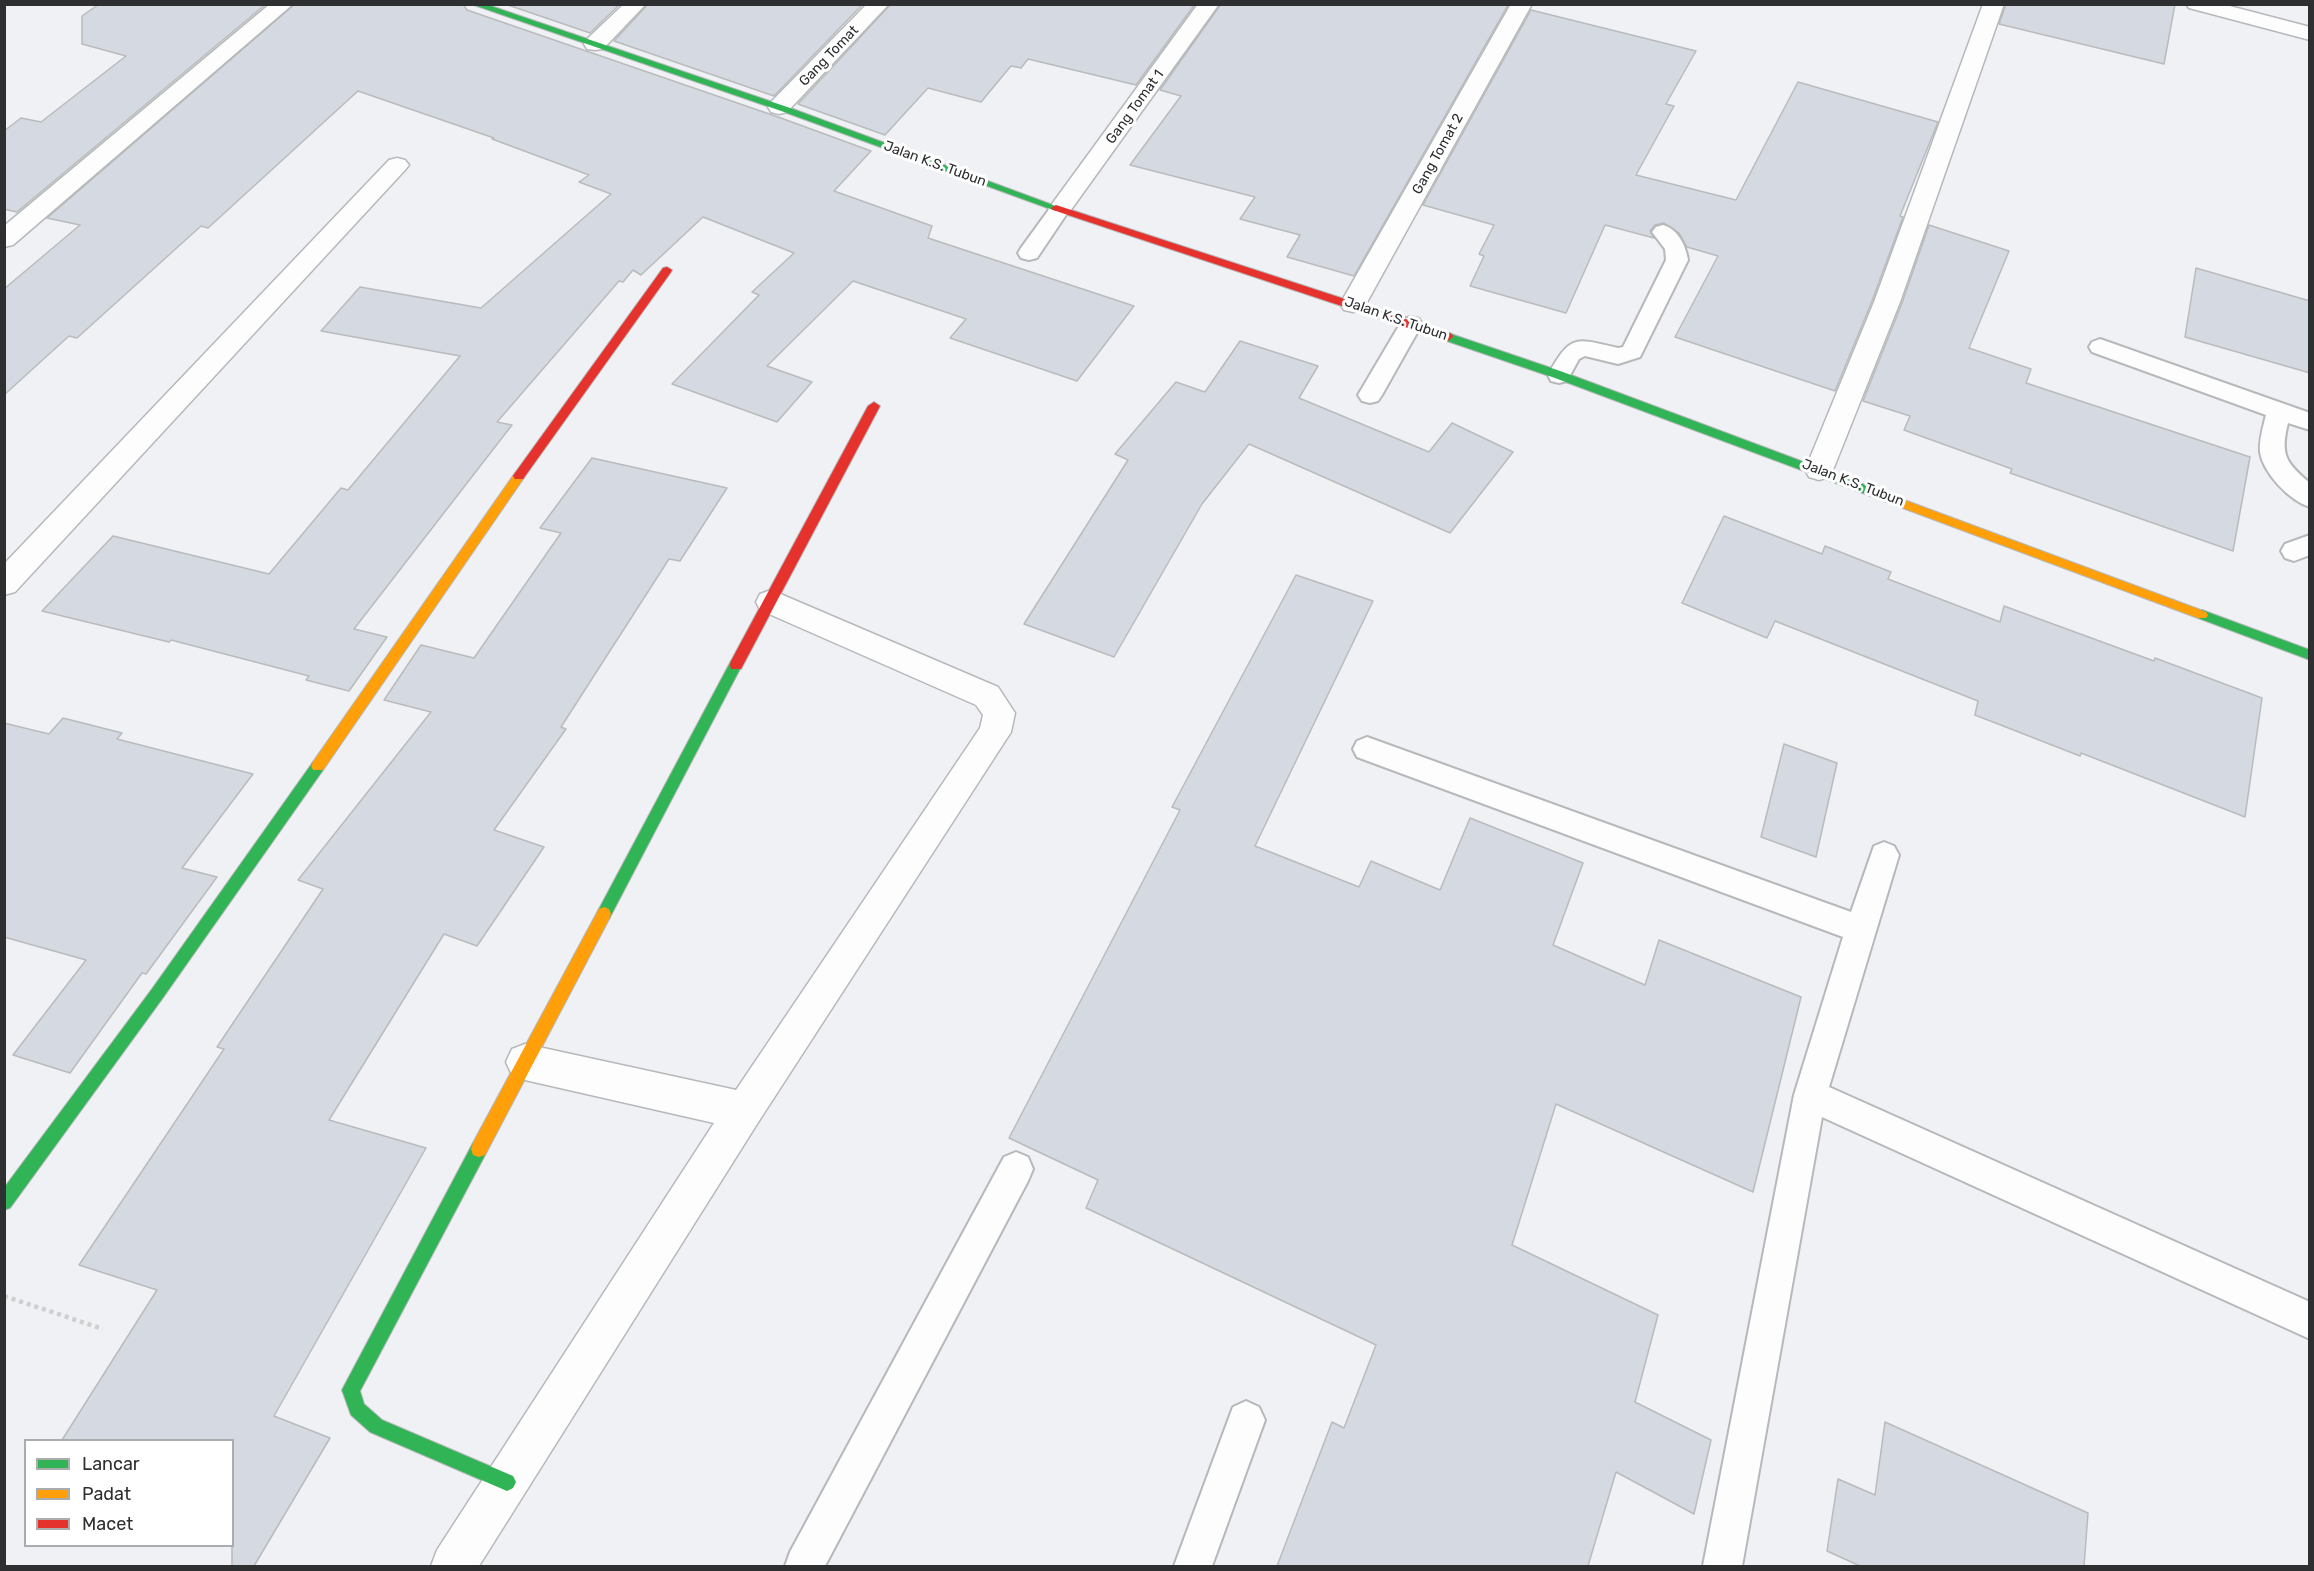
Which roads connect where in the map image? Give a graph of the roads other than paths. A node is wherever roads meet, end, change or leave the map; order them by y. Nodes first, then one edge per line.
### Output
1 (283, 4) edge
2 (475, 4) edge
3 (636, 4) edge
4 (879, 4) edge
5 (1209, 4) edge
6 (1522, 4) edge
7 (1994, 4) edge
8 (2196, 4) edge
9 (2310, 34) edge
10 (595, 44) junction
11 (779, 107) junction
12 (397, 165) dead end
13 (1060, 209) junction
14 (1664, 232) dead end
15 (4, 239) edge
16 (1029, 253) dead end
17 (667, 270) dead end
18 (1353, 304) junction
19 (1411, 324) junction
20 (2100, 346) dead end
21 (1559, 375) junction
22 (1370, 395) dead end
23 (874, 406) dead end
24 (2279, 411) junction
25 (2310, 422) edge
26 (1819, 470) junction
27 (2310, 498) edge
28 (4, 584) edge
29 (771, 602) junction
30 (2310, 655) edge
31 (1367, 749) dead end
32 (1884, 855) dead end
33 (1860, 930) junction
34 (525, 1062) junction
35 (1810, 1095) junction
36 (744, 1111) junction
37 (1016, 1168) dead end
38 (4, 1202) edge
39 (2310, 1321) edge
40 (1246, 1420) dead end
41 (507, 1482) junction
42 (453, 1566) edge
43 (804, 1566) edge
44 (1193, 1566) edge
45 (1722, 1566) edge

1 - 15 street
2 - 10 street, Jalan K.S. Tubun
3 - 10 street
4 - 11 street, Gang Tomat
5 - 13 street, Gang Tomat 1
6 - 18 street, Gang Tomat 2
7 - 26 street
8 - 9 street
10 - 11 street, Jalan K.S. Tubun
11 - 13 street, Jalan K.S. Tubun
12 - 28 street
13 - 16 lane
13 - 18 street, Jalan K.S. Tubun
14 - 21 lane
17 - 38 street
18 - 19 street, Jalan K.S. Tubun
19 - 21 street, Jalan K.S. Tubun
19 - 22 lane
20 - 24 lane
21 - 26 street, Jalan K.S. Tubun
23 - 29 street
24 - 25 lane
24 - 27 lane
26 - 30 street, Jalan K.S. Tubun
29 - 34 street
29 - 36 street
31 - 33 lane
32 - 33 lane
33 - 35 lane
34 - 36 street
34 - 41 street
35 - 39 lane
35 - 45 lane
36 - 41 street
37 - 43 lane
40 - 44 lane
41 - 42 street

